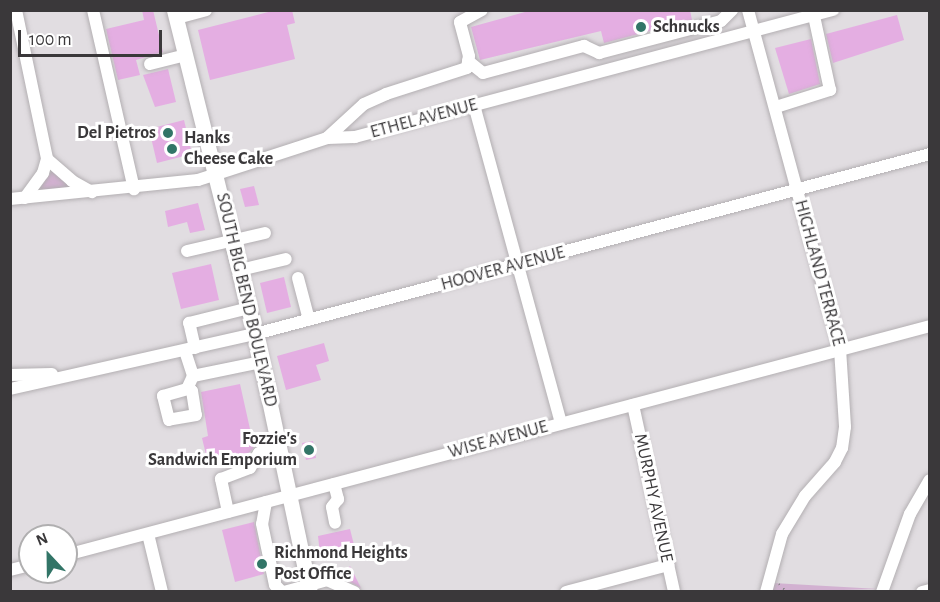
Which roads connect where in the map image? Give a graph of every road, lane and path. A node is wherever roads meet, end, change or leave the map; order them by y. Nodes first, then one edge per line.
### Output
1 (16, 10) edge
2 (93, 10) edge
3 (206, 10) edge
4 (732, 10) edge
5 (748, 10) edge
6 (833, 10) edge
7 (482, 11) edge
8 (175, 14) edge
9 (814, 16) junction
10 (753, 32) junction
11 (186, 55) junction
12 (468, 62) junction
13 (150, 64) dead end
14 (474, 105) junction
15 (776, 107) junction
16 (327, 138) junction
17 (930, 154) edge
18 (47, 159) junction
19 (216, 174) junction
20 (134, 189) junction
21 (798, 189) junction
22 (93, 192) junction
23 (25, 198) junction
24 (10, 199) edge
25 (265, 233) dead end
26 (232, 241) junction
27 (187, 251) dead end
28 (286, 259) dead end
29 (518, 265) junction
30 (240, 270) junction
31 (298, 278) dead end
32 (249, 308) junction
33 (309, 320) junction
34 (930, 326) edge
35 (255, 334) junction
36 (190, 349) junction
37 (840, 349) junction
38 (261, 362) junction
39 (74, 374) junction
40 (10, 375) edge
41 (193, 376) junction
42 (188, 388) dead end
43 (10, 389) edge
44 (633, 405) junction
45 (561, 423) junction
46 (280, 446) junction
47 (930, 480) edge
48 (334, 484) junction
49 (291, 496) junction
50 (266, 502) junction
51 (228, 512) junction
52 (335, 522) dead end
53 (148, 534) junction
54 (78, 552) edge
55 (668, 565) junction
56 (774, 580) dead end
57 (310, 588) edge
58 (930, 590) edge
59 (162, 591) edge
60 (283, 591) edge
61 (354, 591) edge
62 (566, 591) edge
63 (674, 591) edge
64 (766, 591) edge
65 (787, 591) edge
66 (882, 591) edge
67 (922, 591) edge

1 - 18 street
2 - 20 street
3 - 8 street
4 - 12 street
5 - 10 street, HIGHLAND TERRACE
6 - 9 street, ETHEL AVENUE
7 - 12 street
8 - 11 main road, SOUTH BIG BEND BOULEVARD
9 - 10 street, ETHEL AVENUE
9 - 15 street
10 - 14 street, ETHEL AVENUE
10 - 15 street, HIGHLAND TERRACE
11 - 13 street
11 - 19 main road, SOUTH BIG BEND BOULEVARD
12 - 16 street
14 - 16 street, ETHEL AVENUE
14 - 29 street
15 - 21 street, HIGHLAND TERRACE
16 - 19 street, ETHEL AVENUE
17 - 21 street, HOOVER AVENUE
18 - 22 street
18 - 23 street
19 - 20 street, ETHEL AVENUE
19 - 26 main road, SOUTH BIG BEND BOULEVARD
20 - 22 street, ETHEL AVENUE
21 - 29 street, HOOVER AVENUE
21 - 37 street, HIGHLAND TERRACE
22 - 23 street, ETHEL AVENUE
23 - 24 street, ETHEL AVENUE
25 - 26 street
26 - 27 street
26 - 30 main road, SOUTH BIG BEND BOULEVARD
28 - 30 street
29 - 33 street, HOOVER AVENUE
29 - 45 street
30 - 32 main road, SOUTH BIG BEND BOULEVARD
31 - 33 street
32 - 35 main road, SOUTH BIG BEND BOULEVARD
32 - 36 street
33 - 35 street, HOOVER AVENUE
34 - 37 street, WISE AVENUE
35 - 36 street, HOOVER AVENUE
35 - 38 main road, SOUTH BIG BEND BOULEVARD
36 - 39 street, HOOVER AVENUE
36 - 41 street
37 - 44 street, WISE AVENUE
37 - 64 street, HIGHLAND TERRACE
38 - 41 street
38 - 46 main road, SOUTH BIG BEND BOULEVARD
39 - 40 street, HOOVER AVENUE
39 - 43 street, HOOVER AVENUE
41 - 42 street
44 - 45 street, WISE AVENUE
44 - 55 street, MURPHY AVENUE
45 - 48 street, WISE AVENUE
46 - 49 main road, SOUTH BIG BEND BOULEVARD
46 - 51 street
47 - 66 street
48 - 49 street, WISE AVENUE
48 - 52 street
49 - 50 street, WISE AVENUE
49 - 57 main road, SOUTH BIG BEND BOULEVARD
50 - 51 street, WISE AVENUE
50 - 60 street
51 - 53 street, WISE AVENUE
53 - 54 street, WISE AVENUE
53 - 59 street
55 - 62 street
55 - 63 street, MURPHY AVENUE
56 - 65 path
57 - 60 street
57 - 61 street
58 - 67 street

